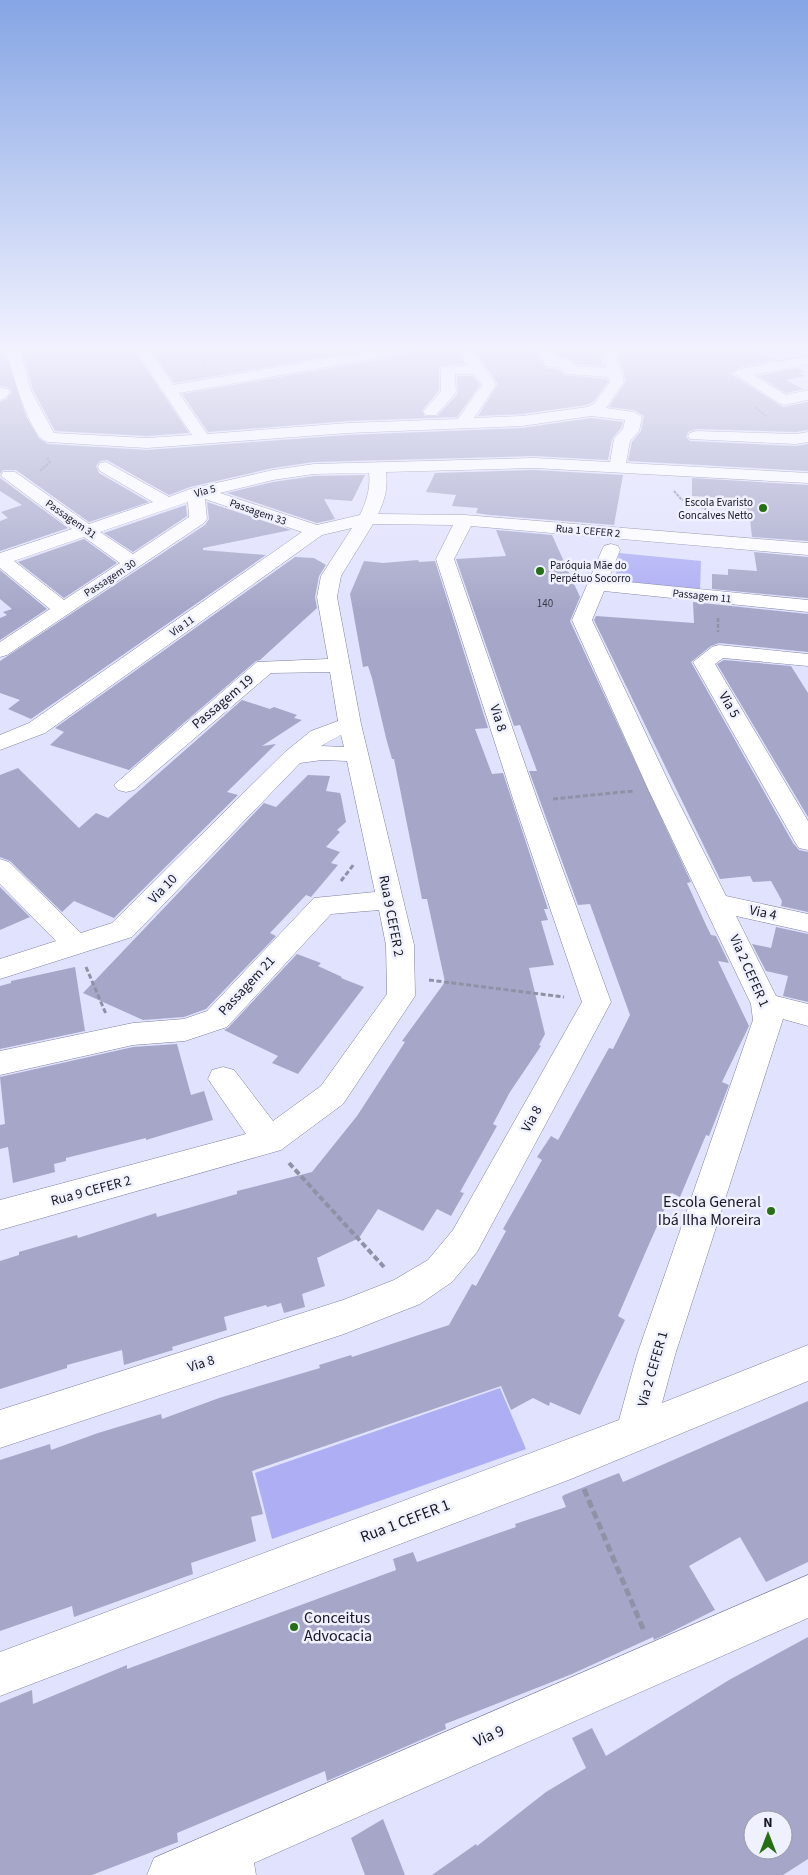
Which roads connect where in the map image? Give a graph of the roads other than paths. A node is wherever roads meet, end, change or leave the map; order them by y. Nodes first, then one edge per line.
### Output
1 (47, 436) edge
2 (201, 436) edge
3 (241, 436) edge
4 (625, 436) edge
5 (707, 436) edge
6 (235, 437) junction
7 (203, 440) junction
8 (804, 441) edge
9 (248, 450) dead end
10 (106, 467) dead end
11 (378, 467) junction
12 (617, 467) junction
13 (9, 476) dead end
14 (808, 478) edge
15 (198, 492) junction
16 (166, 503) junction
17 (367, 519) junction
18 (465, 520) junction
19 (86, 530) junction
20 (316, 532) junction
21 (808, 549) edge
22 (611, 550) dead end
23 (0, 559) edge
24 (133, 563) junction
25 (597, 585) junction
26 (808, 606) edge
27 (63, 608) junction
28 (0, 651) edge
29 (805, 664) edge
30 (338, 665) junction
31 (350, 724) junction
32 (0, 743) edge
33 (357, 755) junction
34 (293, 757) junction
35 (126, 785) dead end
36 (808, 842) edge
37 (0, 868) edge
38 (388, 900) junction
39 (718, 903) junction
40 (808, 923) edge
41 (76, 945) junction
42 (0, 969) edge
43 (766, 1004) junction
44 (808, 1015) edge
45 (0, 1063) edge
46 (223, 1079) dead end
47 (270, 1141) junction
48 (0, 1215) edge
49 (808, 1363) edge
50 (0, 1429) edge
51 (635, 1433) junction
52 (808, 1596) edge
53 (0, 1674) edge
54 (230, 1862) edge
55 (171, 1875) edge

1 - 7 street
2 - 7 street
3 - 6 street
4 - 12 street
5 - 8 street
6 - 7 street
6 - 9 street
10 - 16 street
11 - 12 street, Via 5
11 - 15 street, Via 5
11 - 17 street, Rua 9 CEFER 2
12 - 14 street, Via 5
13 - 19 street, Passagem 31
15 - 16 street, Via 5
15 - 20 street, Passagem 33
15 - 24 street, Passagem 30
16 - 19 street, Via 5
17 - 18 street, Rua 1 CEFER 2
17 - 20 street, Via 11
17 - 30 street, Rua 9 CEFER 2
18 - 21 street, Rua 1 CEFER 2
18 - 50 street, Via 8
19 - 23 street, Via 5
19 - 24 street, Passagem 31
20 - 32 street, Via 11
22 - 25 street, Via 2 CEFER 1
23 - 27 street
24 - 27 street, Passagem 30
25 - 26 street, Passagem 11
25 - 39 street, Via 2 CEFER 1
27 - 28 street, Passagem 30
29 - 36 street, Via 5
30 - 31 street, Rua 9 CEFER 2
30 - 35 street, Passagem 19
31 - 33 street, Rua 9 CEFER 2
31 - 34 street, Via 10
33 - 34 street
33 - 38 street, Rua 9 CEFER 2
34 - 41 street, Via 10
37 - 41 street
38 - 45 street, Passagem 21
38 - 47 street, Rua 9 CEFER 2
39 - 40 street, Via 4
39 - 43 street, Via 2 CEFER 1
41 - 42 street, Via 10
43 - 44 street
43 - 51 street, Via 2 CEFER 1
46 - 47 street
47 - 48 street, Rua 9 CEFER 2
49 - 51 street, Rua 1 CEFER 1
51 - 53 street, Rua 1 CEFER 1
52 - 54 street, Via 9
54 - 55 street, Via 9

